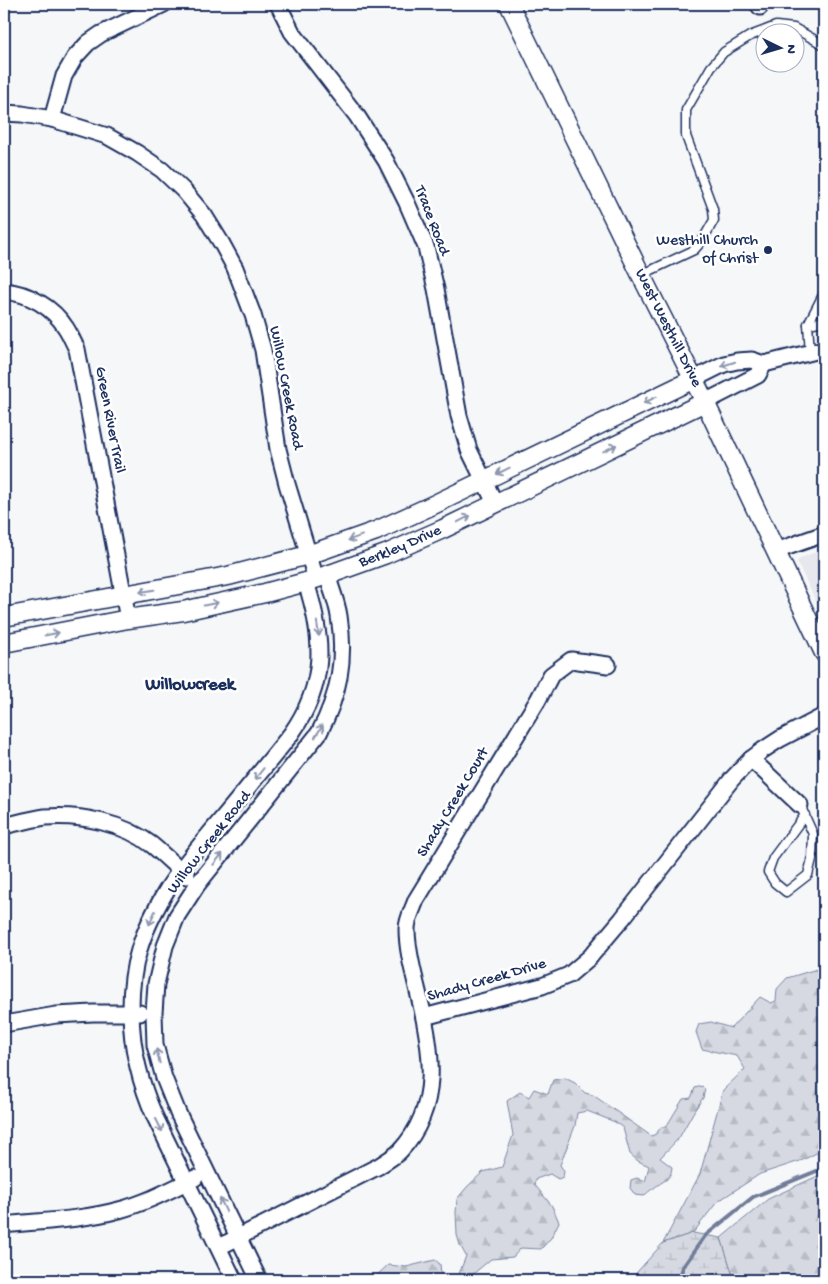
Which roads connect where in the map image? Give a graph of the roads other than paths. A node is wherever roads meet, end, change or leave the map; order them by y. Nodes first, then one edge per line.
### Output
1 (164, 4) edge
2 (278, 4) edge
3 (510, 4) edge
4 (824, 45) edge
5 (4, 113) edge
6 (52, 118) junction
7 (641, 275) junction
8 (4, 291) edge
9 (824, 293) edge
10 (824, 321) edge
11 (808, 324) junction
12 (817, 351) edge
13 (764, 364) junction
14 (694, 379) junction
15 (705, 402) junction
16 (483, 481) junction
17 (495, 503) junction
18 (824, 534) edge
19 (776, 551) junction
20 (308, 555) junction
21 (316, 579) junction
22 (124, 595) junction
23 (4, 617) edge
24 (128, 619) junction
25 (4, 643) edge
26 (824, 653) edge
27 (608, 666) dead end
28 (824, 716) edge
29 (751, 759) junction
30 (803, 810) junction
31 (4, 826) edge
32 (180, 870) junction
33 (198, 885) junction
34 (154, 1013) junction
35 (131, 1014) junction
36 (424, 1016) junction
37 (4, 1024) edge
38 (207, 1172) junction
39 (187, 1182) junction
40 (4, 1225) edge
41 (238, 1238) junction
42 (219, 1247) junction
43 (234, 1280) edge
44 (259, 1280) edge

1 - 6 street
2 - 16 street, Trace Road
3 - 7 street, West Westhill Drive
4 - 7 lane
5 - 6 street, Willow Creek Road
6 - 20 street, Willow Creek Road
7 - 14 street, West Westhill Drive
8 - 22 street, Green River Trail
9 - 11 lane
10 - 11 lane
11 - 12 lane
12 - 13 street, Berkley Drive
13 -> 14 street, Berkley Drive
13 - 15 street, Berkley Drive
14 - 15 street, West Westhill Drive
14 -> 16 street, Berkley Drive
17 -> 15 street, Berkley Drive
15 - 19 street, West Westhill Drive
16 - 17 street, Trace Road
16 -> 20 street, Berkley Drive
21 -> 17 street, Berkley Drive
18 - 19 street
19 - 26 street, West Westhill Drive
20 - 21 street, Willow Creek Road
20 -> 22 street, Berkley Drive
24 -> 21 street, Berkley Drive
21 -> 32 street, Willow Creek Road
33 -> 21 street, Willow Creek Road
22 - 23 street, Berkley Drive
22 - 24 street, Green River Trail
25 -> 24 street, Berkley Drive
27 - 36 street, Shady Creek Court
28 - 29 street, Shady Creek Drive
29 - 30 street
29 - 36 street, Shady Creek Drive
30 - 30 lane
31 - 32 street
32 - 33 street
32 -> 35 street, Willow Creek Road
33 - 34 street, Willow Creek Road
34 - 35 street
38 -> 34 street, Willow Creek Road
35 - 37 street
35 -> 39 street, Willow Creek Road
36 - 41 street, Shady Creek Drive
38 - 39 street
41 -> 38 street, Willow Creek Road
39 - 40 street
39 - 42 street, Willow Creek Road
41 - 42 street, Shady Creek Drive
41 - 44 street, Willow Creek Road
42 - 43 street, Willow Creek Road

